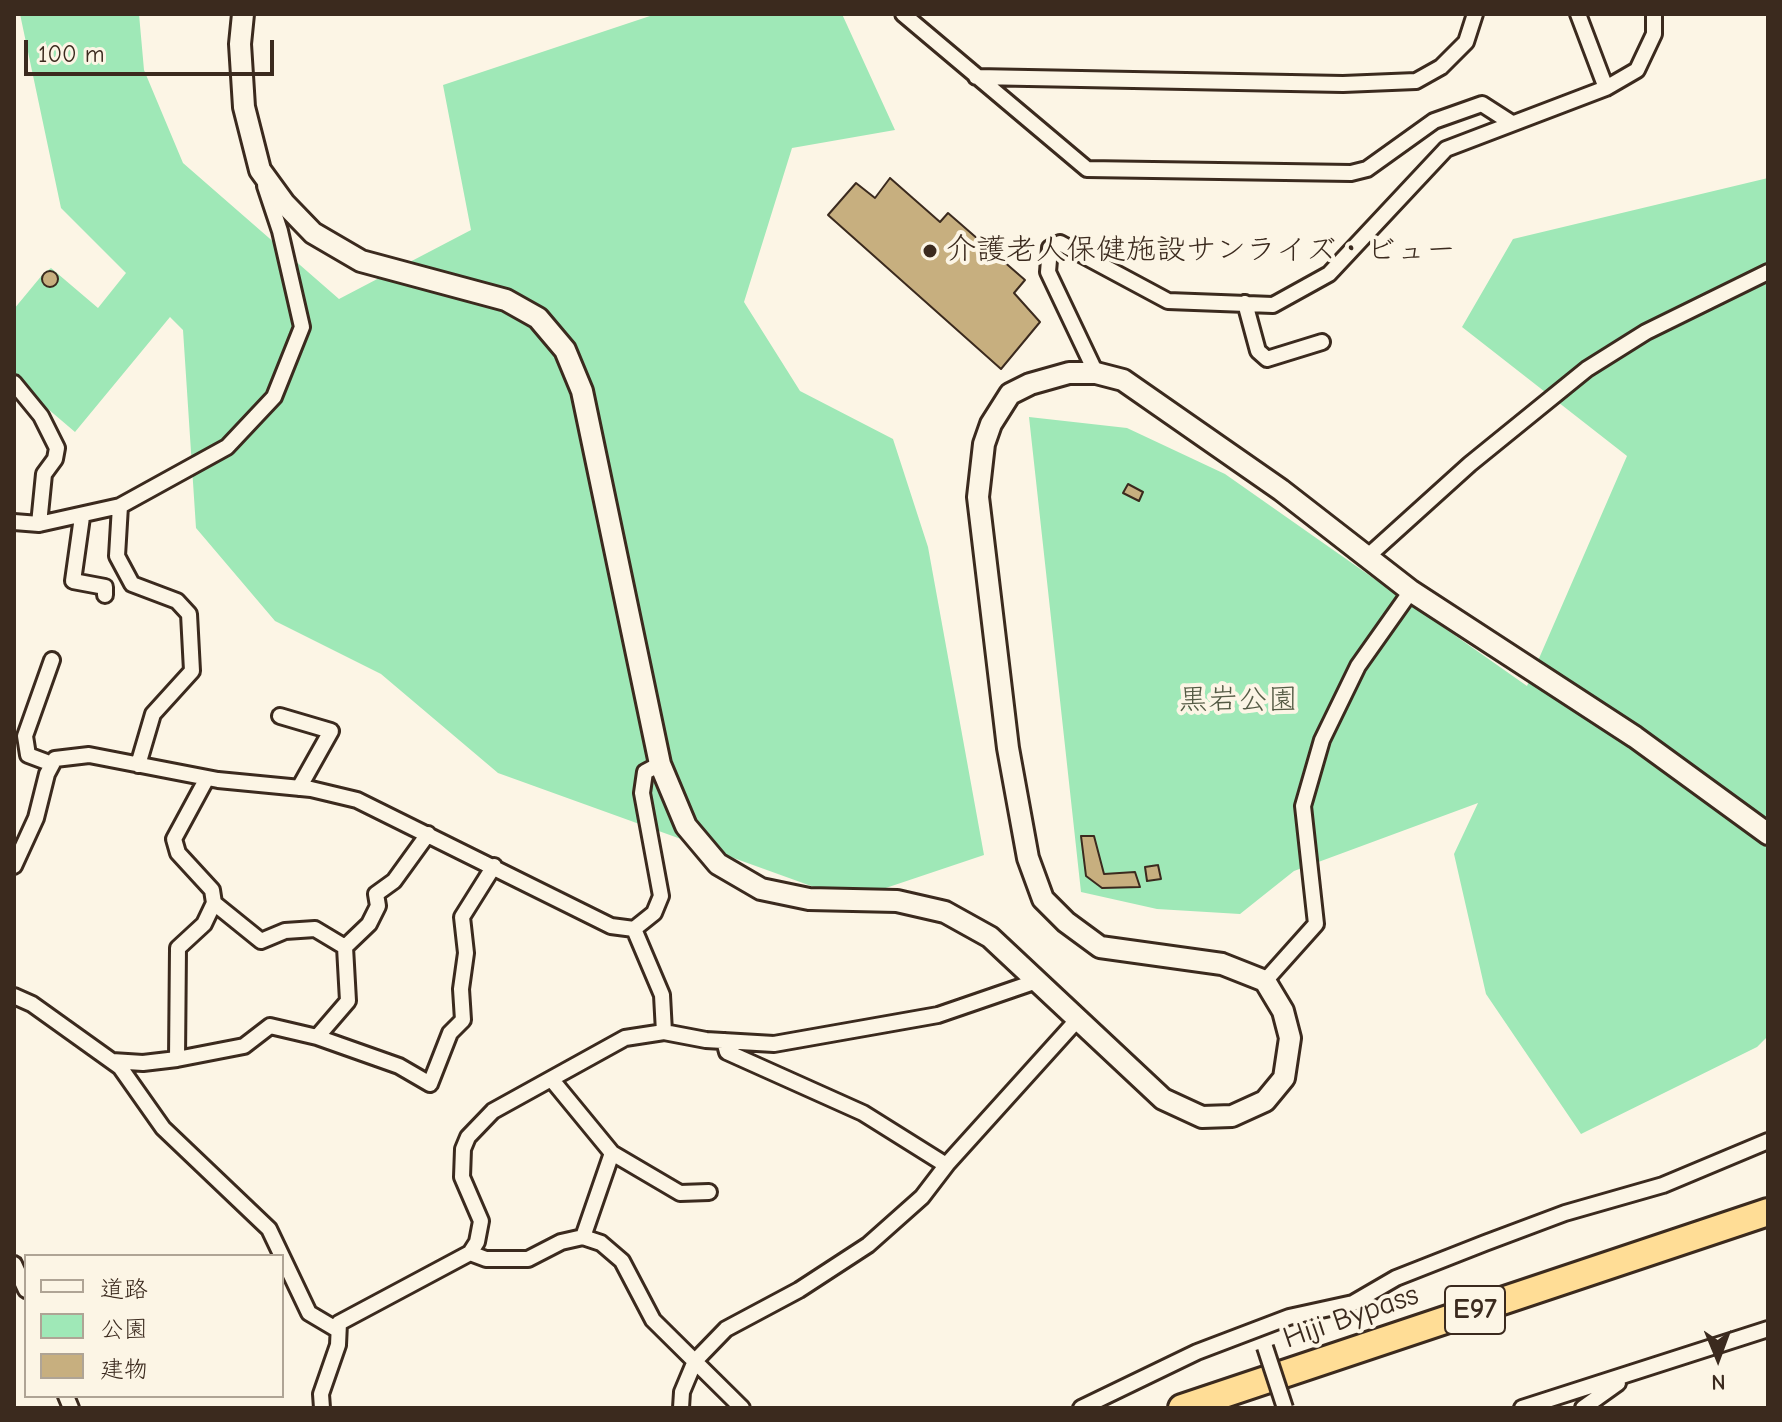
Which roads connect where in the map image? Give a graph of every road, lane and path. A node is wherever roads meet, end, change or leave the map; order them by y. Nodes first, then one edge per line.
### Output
1 (243, 14) edge
2 (903, 14) edge
3 (1475, 14) edge
4 (1578, 14) edge
5 (1654, 14) edge
6 (976, 77) junction
7 (1606, 88) junction
8 (1510, 122) junction
9 (260, 170) junction
10 (1768, 272) edge
11 (1245, 303) junction
12 (1322, 342) dead end
13 (1096, 373) junction
14 (14, 383) edge
15 (120, 506) junction
16 (82, 517) junction
17 (14, 522) edge
18 (39, 524) junction
19 (1367, 557) junction
20 (1411, 591) junction
21 (105, 595) dead end
22 (52, 660) dead end
23 (280, 716) dead end
24 (52, 764) junction
25 (660, 764) junction
26 (138, 765) junction
27 (207, 778) junction
28 (299, 788) junction
29 (428, 834) junction
30 (1768, 834) edge
31 (14, 866) edge
32 (494, 866) junction
33 (214, 903) junction
34 (634, 929) junction
35 (345, 947) junction
36 (1037, 981) junction
37 (1265, 981) junction
38 (14, 996) edge
39 (1078, 1019) junction
40 (664, 1032) junction
41 (317, 1037) junction
42 (724, 1041) junction
43 (177, 1059) junction
44 (110, 1060) junction
45 (552, 1080) junction
46 (1768, 1141) edge
47 (612, 1153) junction
48 (946, 1165) junction
49 (709, 1192) dead end
50 (1768, 1212) edge
51 (583, 1237) junction
52 (470, 1253) junction
53 (281, 1254) edge
54 (284, 1260) edge
55 (14, 1264) edge
56 (24, 1286) edge
57 (336, 1329) junction
58 (1768, 1329) edge
59 (1258, 1330) junction
60 (695, 1361) junction
61 (1631, 1374) junction
62 (322, 1408) edge
63 (681, 1408) edge
64 (742, 1408) edge
65 (1081, 1408) edge
66 (1182, 1408) edge
67 (1285, 1408) edge
68 (1522, 1408) edge
69 (1583, 1408) edge

1 - 9 street
2 - 6 street
3 - 6 street
4 - 7 street
5 - 7 street
6 - 8 street
7 - 8 street
8 - 11 street
9 - 15 street
9 - 25 street
10 - 19 street
11 - 12 street
11 - 13 street
13 - 19 street
13 - 37 street
14 - 18 street
15 - 16 street
15 - 26 street
16 - 18 street
16 - 21 street
17 - 18 street
19 - 20 street
20 - 30 street
20 - 37 street
22 - 24 street
23 - 28 street
24 - 26 street
24 - 31 street
25 - 34 street
25 - 36 street
26 - 27 street
27 - 28 street
27 - 33 street
28 - 29 street
29 - 32 street
29 - 35 street
32 - 34 street
32 - 41 street
33 - 35 street
33 - 43 street
34 - 40 street
35 - 41 street
36 - 39 street
36 - 42 street
37 - 39 street
38 - 44 street
39 - 48 street
40 - 42 street
40 - 45 street
41 - 43 street
42 - 48 street
43 - 44 street
44 - 53 street
45 - 47 street
45 - 52 street
46 - 59 street
47 - 49 street
47 - 51 street
48 - 60 street
50 - 66 highway, Hiji Bypass / E97
51 - 52 street
51 - 60 street
52 - 57 street
54 - 57 street
55 - 56 street
57 - 62 street
58 - 61 street
59 - 65 street
59 - 67 street, bridge
60 - 63 street
60 - 64 street
61 - 68 street
61 - 69 street

